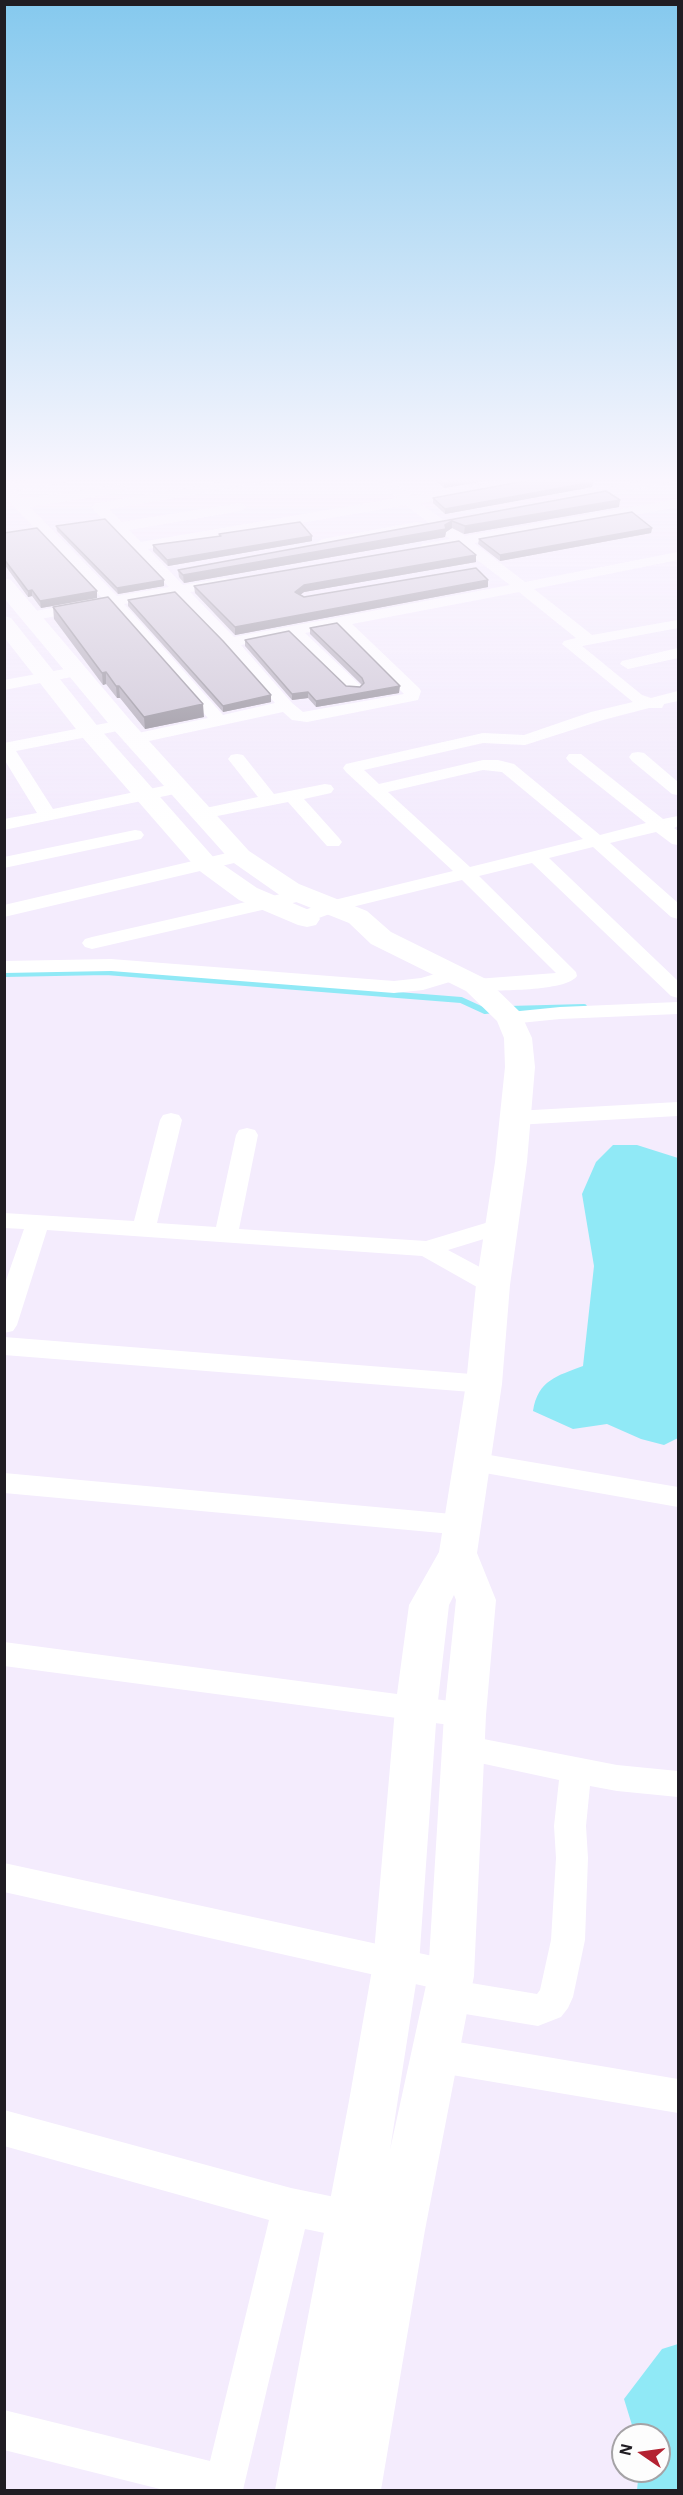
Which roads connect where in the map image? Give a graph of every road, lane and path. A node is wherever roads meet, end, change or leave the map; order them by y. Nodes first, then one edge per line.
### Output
1 (8, 595) edge
2 (108, 595) edge
3 (146, 595) edge
4 (184, 595) edge
5 (477, 595) edge
6 (533, 595) edge
7 (113, 601) junction
8 (341, 621) junction
9 (678, 624) edge
10 (18, 625) edge
11 (293, 630) junction
12 (588, 640) junction
13 (230, 642) junction
14 (678, 653) edge
15 (628, 664) dead end
16 (76, 672) junction
17 (46, 677) junction
18 (4, 685) edge
19 (354, 688) edge
20 (678, 696) edge
21 (649, 702) junction
22 (286, 706) junction
23 (678, 712) edge
24 (219, 720) junction
25 (128, 732) junction
26 (92, 733) junction
27 (525, 740) junction
28 (5, 748) edge
29 (638, 757) dead end
30 (575, 758) dead end
31 (237, 759) dead end
32 (508, 768) junction
33 (178, 788) junction
34 (325, 789) dead end
35 (375, 790) junction
36 (678, 790) edge
37 (145, 796) junction
38 (292, 796) junction
39 (270, 800) junction
40 (202, 814) junction
41 (48, 816) junction
42 (670, 824) edge
43 (4, 825) edge
44 (135, 835) dead end
45 (678, 840) edge
46 (333, 842) dead end
47 (598, 842) junction
48 (240, 856) junction
49 (536, 856) junction
50 (4, 863) edge
51 (206, 864) junction
52 (466, 873) junction
53 (269, 903) junction
54 (303, 906) junction
55 (333, 906) junction
56 (4, 911) edge
57 (678, 913) edge
58 (381, 938) junction
59 (93, 943) dead end
60 (4, 967) edge
61 (470, 982) junction
62 (678, 992) edge
63 (678, 1008) edge
64 (507, 1015) junction
65 (678, 1109) edge
66 (515, 1118) junction
67 (171, 1120) dead end
68 (247, 1135) dead end
69 (4, 1220) edge
70 (38, 1222) junction
71 (502, 1226) junction
72 (144, 1229) junction
73 (226, 1235) junction
74 (427, 1249) junction
75 (493, 1285) junction
76 (4, 1325) edge
77 (4, 1346) edge
78 (484, 1384) junction
79 (472, 1462) junction
80 (4, 1484) edge
81 (678, 1497) edge
82 (460, 1539) junction
83 (4, 1654) edge
84 (417, 1708) junction
85 (464, 1732) junction
86 (576, 1771) junction
87 (678, 1784) edge
88 (4, 1876) edge
89 (396, 1964) junction
90 (449, 1985) junction
91 (434, 2055) junction
92 (678, 2096) edge
93 (4, 2128) edge
94 (291, 2206) junction
95 (352, 2219) junction
96 (399, 2230) junction
97 (4, 2430) edge
98 (223, 2488) edge
99 (303, 2490) edge
100 (353, 2490) edge

1 - 10 street
2 - 7 street
3 - 7 street
4 - 13 street
5 - 8 street
6 - 12 street
7 - 10 street
7 - 24 street
8 - 11 street
8 - 22 street
9 - 12 street
10 - 16 street
10 - 17 street
11 - 13 street
11 - 19 street
12 - 21 street
13 - 22 street
14 - 15 street
16 - 17 street
16 - 25 street
17 - 18 street
17 - 26 street
20 - 21 street
21 - 23 street
21 - 27 street
22 - 24 street
24 - 25 street
25 - 26 street
25 - 33 street
26 - 28 street
26 - 37 street
27 - 32 street
27 - 35 street
28 - 41 street
29 - 36 street
30 - 42 street
31 - 39 street
32 - 35 street
32 - 47 street
33 - 37 street
33 - 40 street
34 - 38 street
35 - 52 street
37 - 41 street
37 - 51 street
38 - 39 street
38 - 46 street
39 - 40 street
40 - 48 street
41 - 43 street
42 - 45 street
42 - 47 street
44 - 50 street
47 - 49 street
47 - 57 street
48 - 51 street
48 - 54 street
49 - 52 street
49 - 62 street
51 - 53 street
51 - 56 street
52 - 55 street
52 - 61 street
53 - 54 street
53 - 59 street
54 - 55 street
54 - 58 street
55 - 58 street
58 - 61 street
60 - 61 street
61 - 64 street
63 - 64 street
64 - 66 street
65 - 66 street
66 - 71 street
67 - 72 street
68 - 73 street
69 - 70 street
70 - 72 street
70 - 76 street
71 - 74 street
71 - 75 street
72 - 73 street
73 - 74 street
74 - 75 street
75 - 78 street
77 - 78 street
78 - 79 street
79 - 81 street
79 - 82 street
80 - 82 street
82 - 84 street
82 - 85 street
83 - 84 street
84 - 85 street
84 - 89 street
85 - 86 street
85 - 90 street
86 - 87 street
86 - 90 street
88 - 89 street
89 - 90 street
89 - 95 street
90 - 91 street
91 - 92 street
91 - 96 street
93 - 94 street
94 - 95 street
94 - 98 street
95 - 96 street
95 - 99 street
96 - 100 street
97 - 98 street

